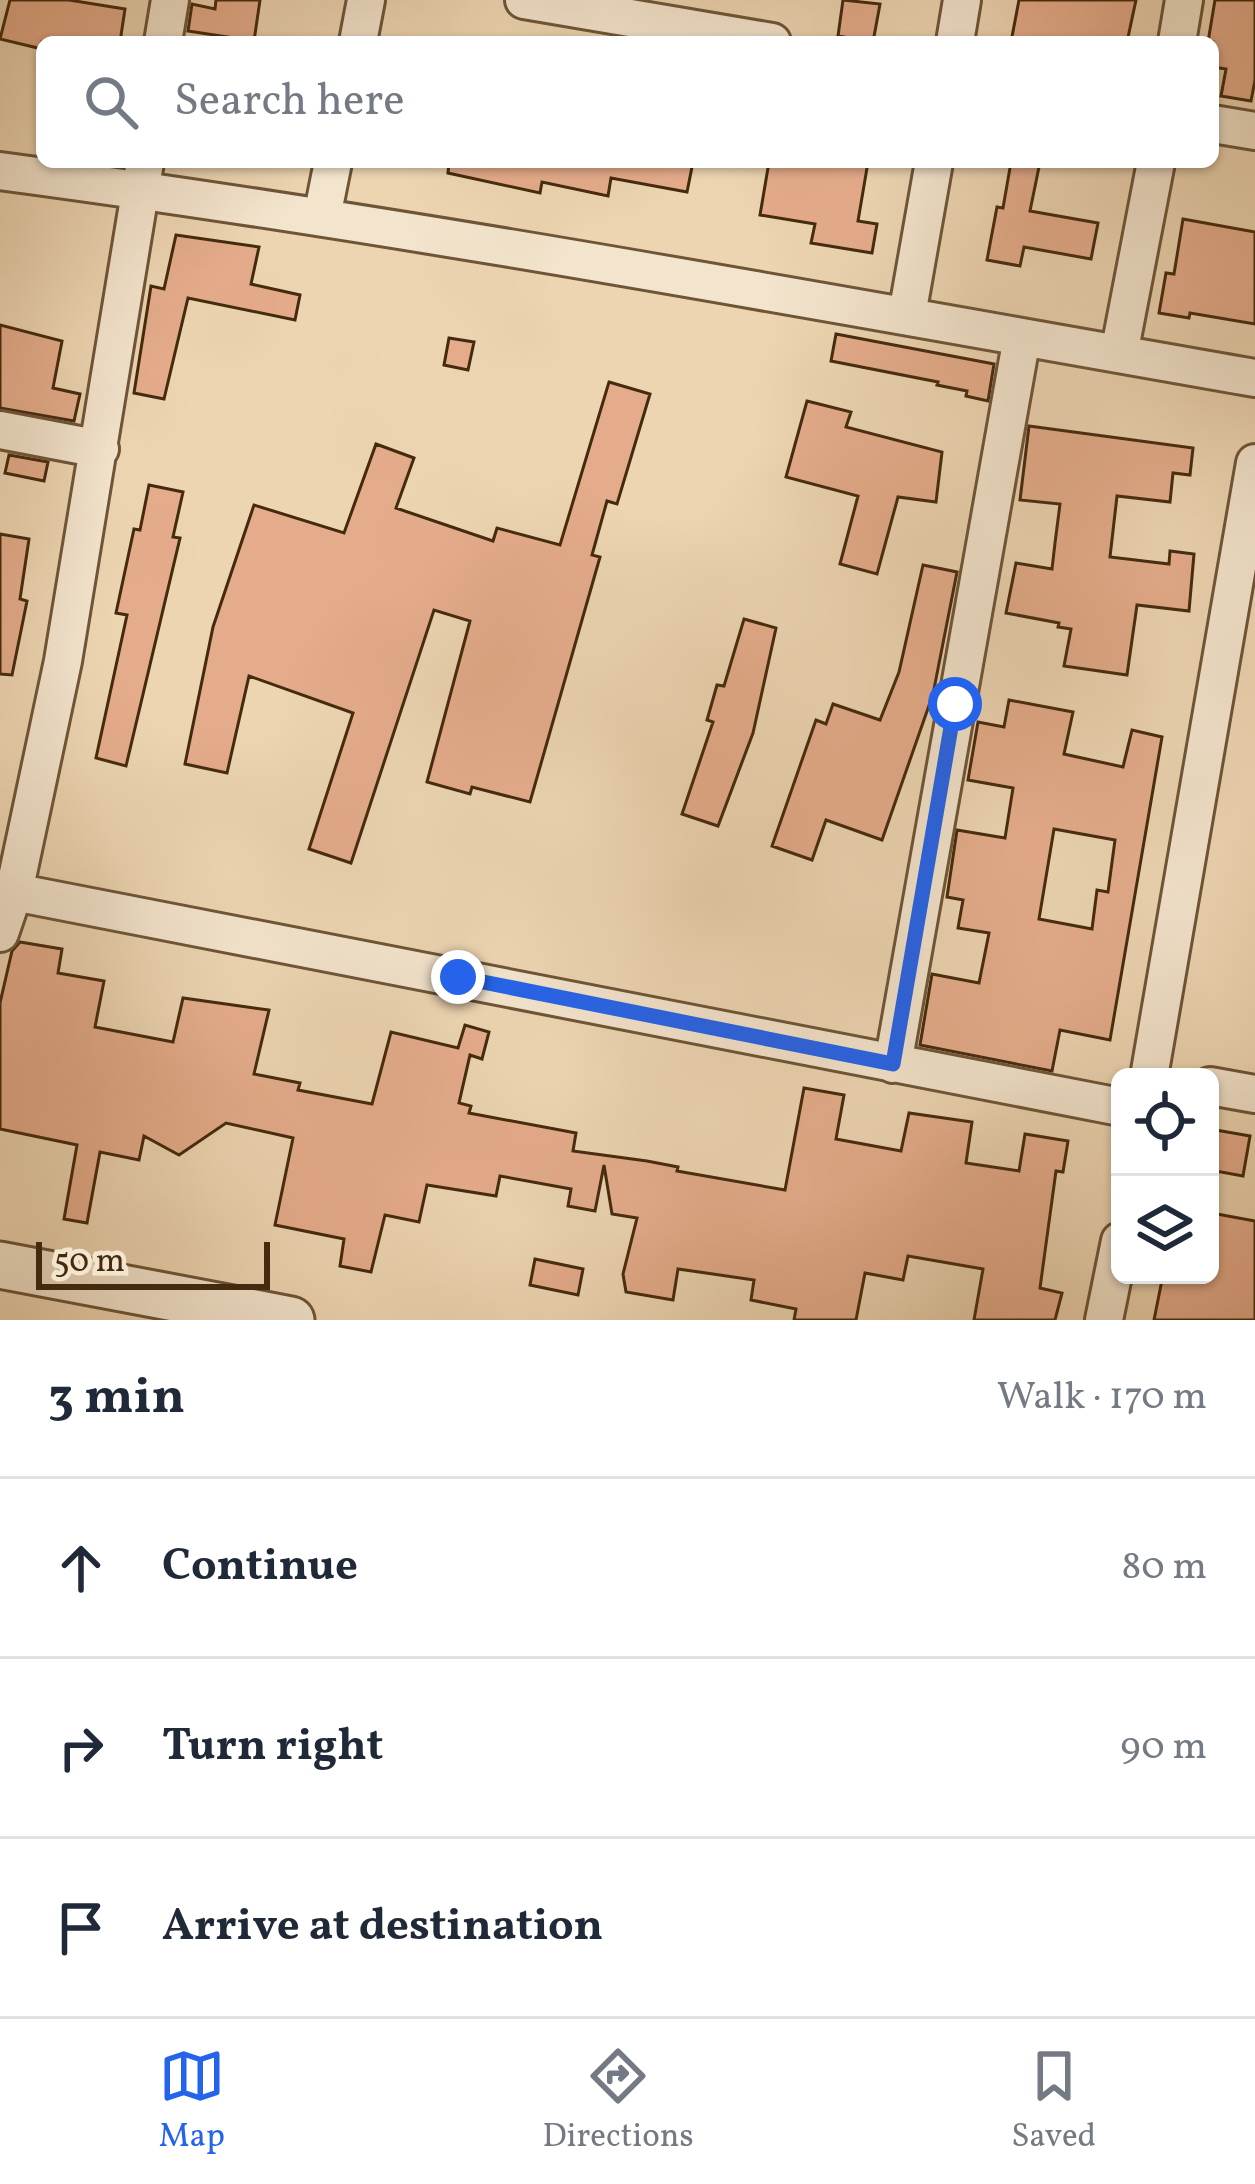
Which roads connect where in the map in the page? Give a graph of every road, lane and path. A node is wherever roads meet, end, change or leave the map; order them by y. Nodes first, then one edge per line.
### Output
1 (170, 0) edge
2 (366, 0) edge
3 (524, 0) edge
4 (962, 0) edge
5 (1184, 0) edge
6 (735, 17) edge
7 (165, 36) edge
8 (359, 36) edge
9 (763, 36) edge
10 (956, 36) edge
11 (1178, 36) edge
12 (1219, 125) edge
13 (1255, 131) edge
14 (332, 168) edge
15 (933, 168) edge
16 (1155, 168) edge
17 (0, 171) edge
18 (143, 176) edge
19 (322, 217) junction
20 (907, 315) junction
21 (1022, 337) junction
22 (1119, 354) junction
23 (1255, 378) edge
24 (0, 430) edge
25 (100, 449) junction
26 (1255, 463) edge
27 (14, 892) junction
28 (0, 933) edge
29 (893, 1064) junction
30 (1154, 1068) edge
31 (1219, 1088) edge
32 (1255, 1094) edge
33 (1111, 1105) edge
34 (0, 1265) edge
35 (1111, 1284) edge
36 (291, 1320) edge
37 (1104, 1320) edge

1 - 7 street
2 - 8 street
3 - 6 street
4 - 10 street
5 - 11 street
6 - 9 street
12 - 13 street
14 - 19 street
15 - 20 street
16 - 22 street
17 - 18 street
18 - 19 street
18 - 25 street
19 - 20 street
20 - 21 street
21 - 22 street
21 - 29 street
22 - 23 street
24 - 25 street
25 - 27 street
26 - 30 street
27 - 28 street
27 - 29 street
29 - 33 street
31 - 32 street
34 - 36 street
35 - 37 street

